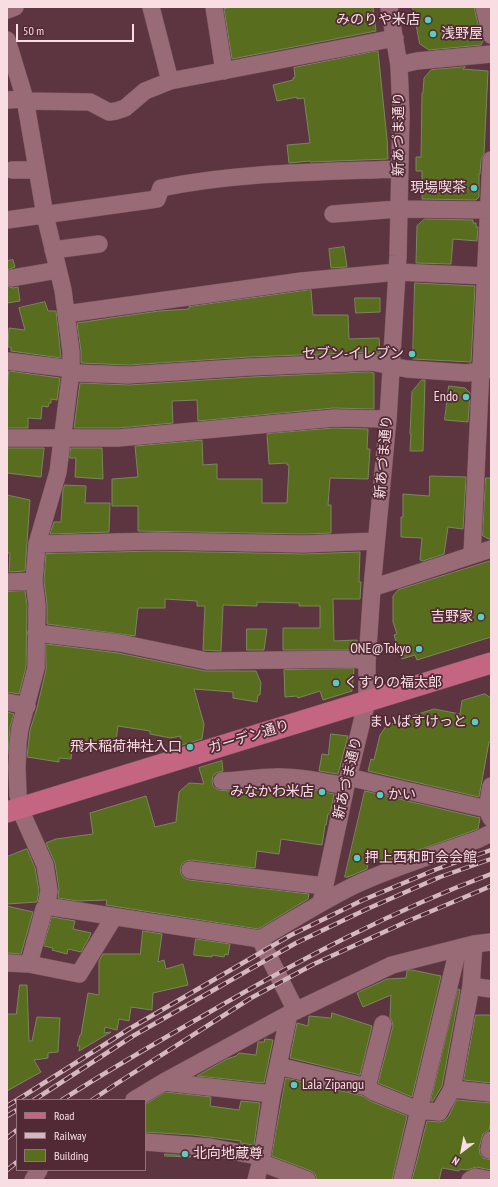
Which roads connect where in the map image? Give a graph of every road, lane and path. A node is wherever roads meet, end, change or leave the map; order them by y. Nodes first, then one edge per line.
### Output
1 (16, 7) edge
2 (151, 7) edge
3 (214, 7) edge
4 (389, 7) edge
5 (484, 7) edge
6 (7, 10) edge
7 (491, 36) edge
8 (394, 38) junction
9 (7, 40) edge
10 (491, 54) edge
11 (399, 65) junction
12 (224, 71) junction
13 (170, 81) junction
14 (7, 100) edge
15 (25, 100) junction
16 (491, 160) edge
17 (400, 169) junction
18 (12, 170) dead end
19 (36, 170) junction
20 (398, 209) junction
21 (490, 210) edge
22 (333, 214) dead end
23 (45, 215) junction
24 (7, 220) edge
25 (100, 244) dead end
26 (53, 250) junction
27 (58, 270) junction
28 (397, 272) junction
29 (486, 276) junction
30 (12, 278) dead end
31 (66, 314) junction
32 (7, 361) edge
33 (391, 366) junction
34 (486, 370) edge
35 (71, 371) junction
36 (388, 419) junction
37 (7, 438) edge
38 (63, 438) junction
39 (376, 541) junction
40 (37, 544) junction
41 (491, 549) edge
42 (472, 555) junction
43 (34, 581) junction
44 (7, 582) edge
45 (372, 588) junction
46 (36, 633) junction
47 (367, 662) junction
48 (491, 663) edge
49 (367, 700) junction
50 (7, 702) edge
51 (27, 706) junction
52 (222, 781) dead end
53 (347, 782) junction
54 (491, 786) edge
55 (14, 810) edge
56 (489, 814) edge
57 (491, 833) edge
58 (190, 870) dead end
59 (324, 886) junction
60 (320, 903) junction
61 (46, 906) junction
62 (114, 917) junction
63 (260, 939) junction
64 (491, 942) edge
65 (474, 944) junction
66 (458, 949) junction
67 (7, 963) edge
68 (29, 964) junction
69 (471, 986) junction
70 (491, 989) edge
71 (292, 1012) junction
72 (383, 1024) dead end
73 (278, 1066) junction
74 (164, 1082) junction
75 (367, 1087) junction
76 (452, 1089) junction
77 (491, 1093) edge
78 (272, 1094) junction
79 (136, 1099) edge
80 (418, 1110) junction
81 (491, 1140) edge
82 (146, 1142) edge
83 (491, 1150) edge
84 (261, 1160) junction
85 (39, 1171) edge
86 (33, 1180) edge
87 (256, 1180) edge
88 (307, 1180) edge
89 (402, 1180) edge
90 (470, 1180) edge
91 (491, 1180) edge

1 - 6 street
2 - 13 street
3 - 12 street
4 - 8 street, 新あづま通り
5 - 7 street
8 - 11 street, 新あづま通り
8 - 12 street
9 - 15 street
10 - 11 street
11 - 17 street, 新あづま通り
12 - 13 street
13 - 15 street
14 - 15 street
15 - 19 street
16 - 21 street
17 - 20 street, 新あづま通り
17 - 23 street
18 - 19 street
19 - 23 street
20 - 21 street
20 - 22 street
20 - 28 street, 新あづま通り
21 - 29 street
23 - 24 street
23 - 26 street
25 - 26 street
26 - 27 street
27 - 30 street
27 - 31 street
28 - 29 street
28 - 31 street
28 - 33 street, 新あづま通り
29 - 34 street
31 - 35 street
32 - 35 street
33 - 34 street
33 - 35 street
33 - 36 street, 新あづま通り
34 - 42 street
35 - 38 street
36 - 38 street
36 - 39 street, 新あづま通り
37 - 38 street
38 - 40 street
39 - 40 street
39 - 45 street, 新あづま通り
40 - 43 street
41 - 42 street
42 - 45 street
43 - 44 street
43 - 46 street
45 - 47 street, 新あづま通り
46 - 47 street
46 - 51 street
47 - 49 street, 新あづま通り
48 - 49 main road, ガーデン通り
49 - 53 street, 新あづま通り
49 - 55 main road, ガーデン通り
50 - 51 street
51 - 55 street
52 - 53 street
53 - 56 street
53 - 59 street, 新あづま通り
54 - 56 street
55 - 61 street
57 - 60 street
58 - 59 street
59 - 60 street, 新あづま通り
60 - 63 street
61 - 62 street
61 - 68 street
62 - 63 street
62 - 68 street
63 - 71 street
64 - 65 street
65 - 66 street
65 - 69 street
66 - 71 street
66 - 80 street
67 - 68 street
69 - 70 street
69 - 76 street
71 - 73 street
71 - 74 street
72 - 75 street
73 - 75 street
73 - 78 street
74 - 78 street
74 - 79 street
75 - 80 street
76 - 77 street
76 - 80 street
78 - 84 street
80 - 89 street
81 - 83 street
82 - 84 street
84 - 87 street
84 - 88 street
85 - 86 street
90 - 91 street

